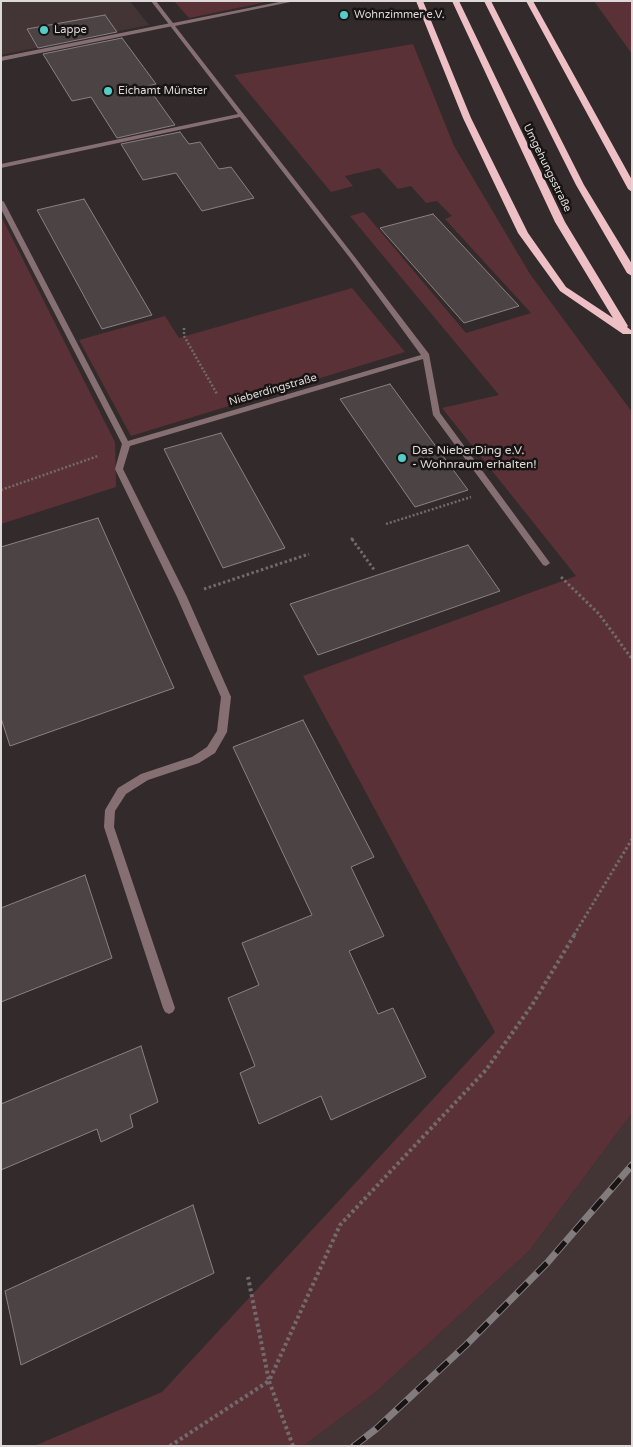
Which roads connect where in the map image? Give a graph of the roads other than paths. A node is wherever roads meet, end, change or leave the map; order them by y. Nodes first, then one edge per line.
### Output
1 (153, 1) edge
2 (293, 1) edge
3 (419, 1) edge
4 (455, 1) edge
5 (487, 1) edge
6 (529, 1) edge
7 (171, 25) junction
8 (1, 59) edge
9 (240, 115) junction
10 (1, 166) edge
11 (632, 189) edge
12 (1, 202) edge
13 (632, 273) edge
14 (629, 335) edge
15 (426, 356) junction
16 (126, 444) junction
17 (546, 563) road end
18 (169, 1008) dead end

1 - 7 street
2 - 7 street
3 - 14 highway
4 - 14 highway, Umgehungsstraße
5 - 13 highway, Umgehungsstraße
6 - 11 highway
7 - 8 street
7 - 9 street
9 - 10 street
9 - 15 street
12 - 16 street
15 - 16 street, Nieberdingstraße
15 - 17 street
16 - 18 street

